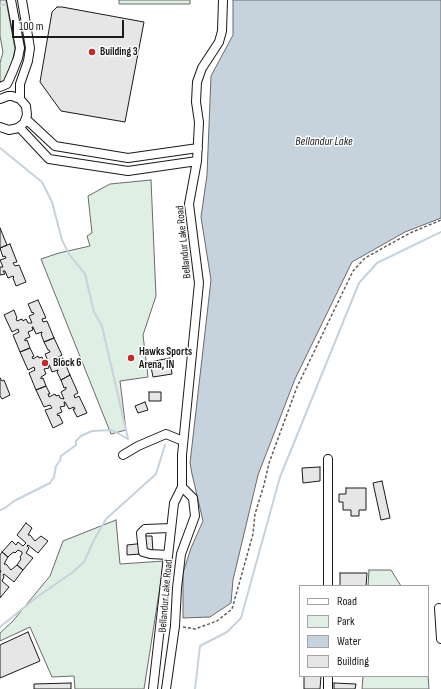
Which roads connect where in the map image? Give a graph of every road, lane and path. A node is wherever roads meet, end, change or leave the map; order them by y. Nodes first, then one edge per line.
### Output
1 (11, 0) edge
2 (22, 0) edge
3 (223, 0) edge
4 (0, 88) edge
5 (2, 98) edge
6 (20, 99) junction
7 (26, 119) junction
8 (0, 127) edge
9 (19, 127) junction
10 (47, 139) junction
11 (198, 148) junction
12 (39, 149) junction
13 (108, 154) junction
14 (197, 161) junction
15 (105, 168) junction
16 (441, 220) edge
17 (183, 441) junction
18 (123, 455) dead end
19 (328, 459) dead end
20 (182, 487) junction
21 (171, 528) junction
22 (168, 555) junction
23 (328, 585) edge
24 (439, 608) dead end
25 (175, 626) junction
26 (441, 639) edge
27 (328, 677) edge
28 (153, 689) edge
29 (166, 689) edge
30 (328, 689) edge

1 - 4 street
2 - 6 street
3 - 11 street, Bellandur Lake Road
4 - 5 street
5 - 6 street
6 - 7 street
7 - 9 street
7 - 10 street
8 - 9 street
9 - 12 street
10 - 12 street
10 - 13 street
11 - 13 street
11 - 14 street, Bellandur Lake Road
12 - 15 street
13 - 15 street
14 - 15 street
14 - 17 street, Bellandur Lake Road
16 - 25 path
17 - 18 street
17 - 20 street, Bellandur Lake Road
19 - 23 street
20 - 21 street, Bellandur Lake Road
20 - 25 street, Bellandur Lake Road
21 - 22 street, Bellandur Lake Road
21 - 22 street
22 - 28 street, Bellandur Lake Road
24 - 26 street
25 - 29 street, Bellandur Lake Road
27 - 30 street

